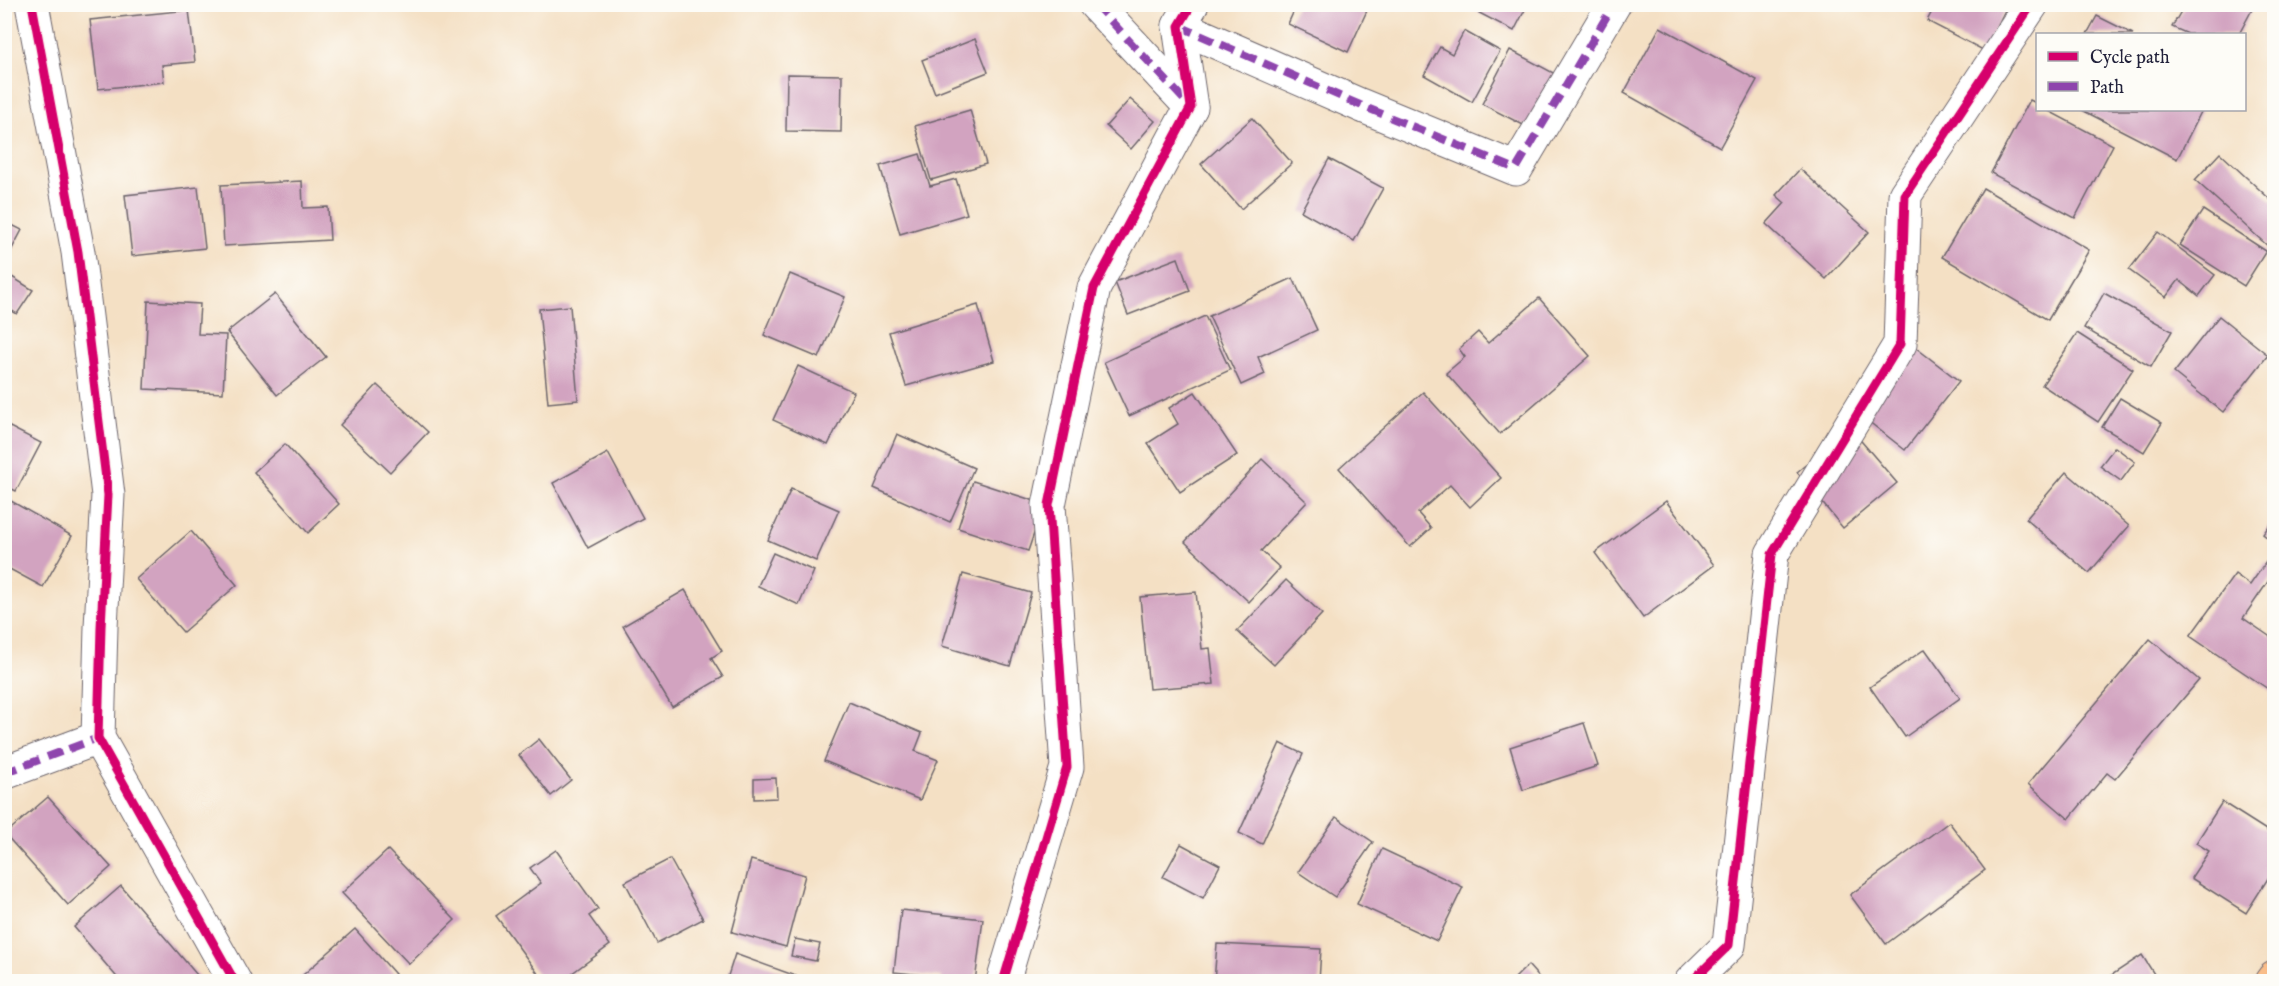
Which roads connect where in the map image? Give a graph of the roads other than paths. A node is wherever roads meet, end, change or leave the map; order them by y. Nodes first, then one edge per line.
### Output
1 (32, 4) edge
2 (1095, 4) edge
3 (1614, 4) edge
4 (2032, 4) edge
5 (1185, 15) edge
6 (1191, 107) junction
7 (98, 738) junction
8 (4, 773) edge
9 (2274, 978) edge
10 (235, 981) edge
11 (1004, 981) edge
12 (1691, 981) edge
13 (2271, 981) edge

1 - 7 street
2 - 6 street
3 - 5 street
4 - 12 street
5 - 6 street
6 - 11 street
7 - 8 street
7 - 10 street
9 - 13 main road

